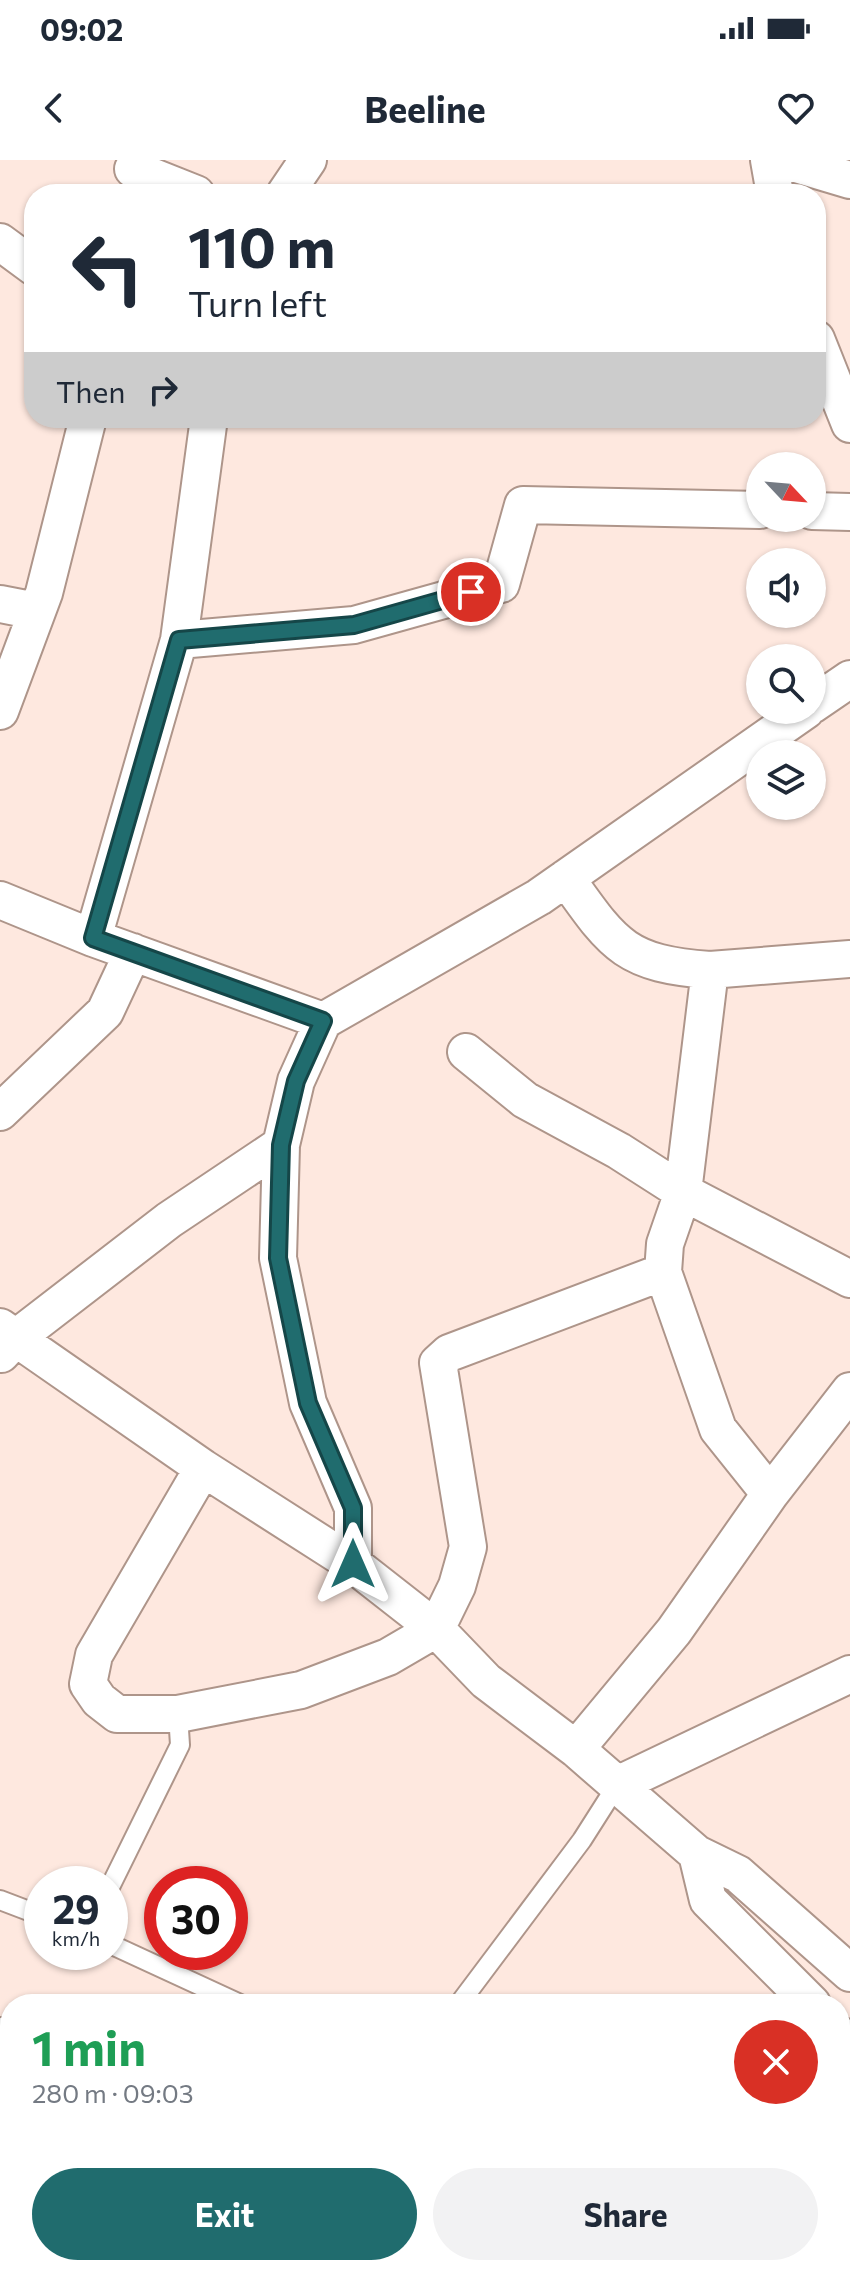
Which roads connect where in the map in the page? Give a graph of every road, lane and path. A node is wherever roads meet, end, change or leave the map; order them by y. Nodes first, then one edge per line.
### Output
1 (308, 160) edge
2 (769, 160) edge
3 (783, 160) edge
4 (133, 169) dead end
5 (850, 180) edge
6 (171, 184) edge
7 (292, 184) edge
8 (773, 184) edge
9 (0, 242) edge
10 (24, 260) edge
11 (826, 364) edge
12 (850, 424) edge
13 (85, 428) edge
14 (208, 428) edge
15 (746, 510) edge
16 (826, 511) edge
17 (850, 512) edge
18 (0, 604) edge
19 (36, 611) junction
20 (179, 640) junction
21 (850, 679) edge
22 (826, 695) edge
23 (0, 711) edge
24 (786, 724) edge
25 (566, 878) junction
26 (0, 900) edge
27 (93, 938) junction
28 (133, 952) junction
29 (850, 959) edge
30 (710, 970) junction
31 (323, 1021) junction
32 (466, 1052) dead end
33 (0, 1112) edge
34 (281, 1145) junction
35 (683, 1192) junction
36 (663, 1272) junction
37 (850, 1279) edge
38 (5, 1340) edge
39 (850, 1391) edge
40 (203, 1468) junction
41 (770, 1494) junction
42 (353, 1564) junction
43 (436, 1629) junction
44 (850, 1674) edge
45 (178, 1714) junction
46 (576, 1749) junction
47 (617, 1785) junction
48 (697, 1854) junction
49 (120, 1866) edge
50 (0, 1900) edge
51 (24, 1909) edge
52 (128, 1952) edge
53 (850, 1973) edge
54 (218, 1994) edge
55 (467, 1994) edge
56 (802, 1994) edge

1 - 7 street
2 - 8 street
3 - 5 street
4 - 6 street
9 - 10 street
11 - 12 street
13 - 19 street
14 - 20 street
15 - 20 street
16 - 17 street
18 - 19 street
19 - 23 street
20 - 27 street
21 - 22 street
24 - 25 street
25 - 30 street
25 - 31 street
26 - 27 street
27 - 28 street
28 - 31 street
28 - 33 street
29 - 30 street
30 - 35 street
31 - 34 street
32 - 35 street
34 - 38 street
34 - 42 street
35 - 36 street
35 - 37 street
36 - 41 street
36 - 43 street
38 - 40 street
39 - 41 street
40 - 42 street
40 - 45 street
41 - 46 street
42 - 43 street
43 - 45 street
43 - 46 street
44 - 47 street
45 - 49 lane
46 - 47 street
47 - 48 street
47 - 55 lane
48 - 53 street
48 - 56 street
50 - 51 lane
52 - 54 lane

